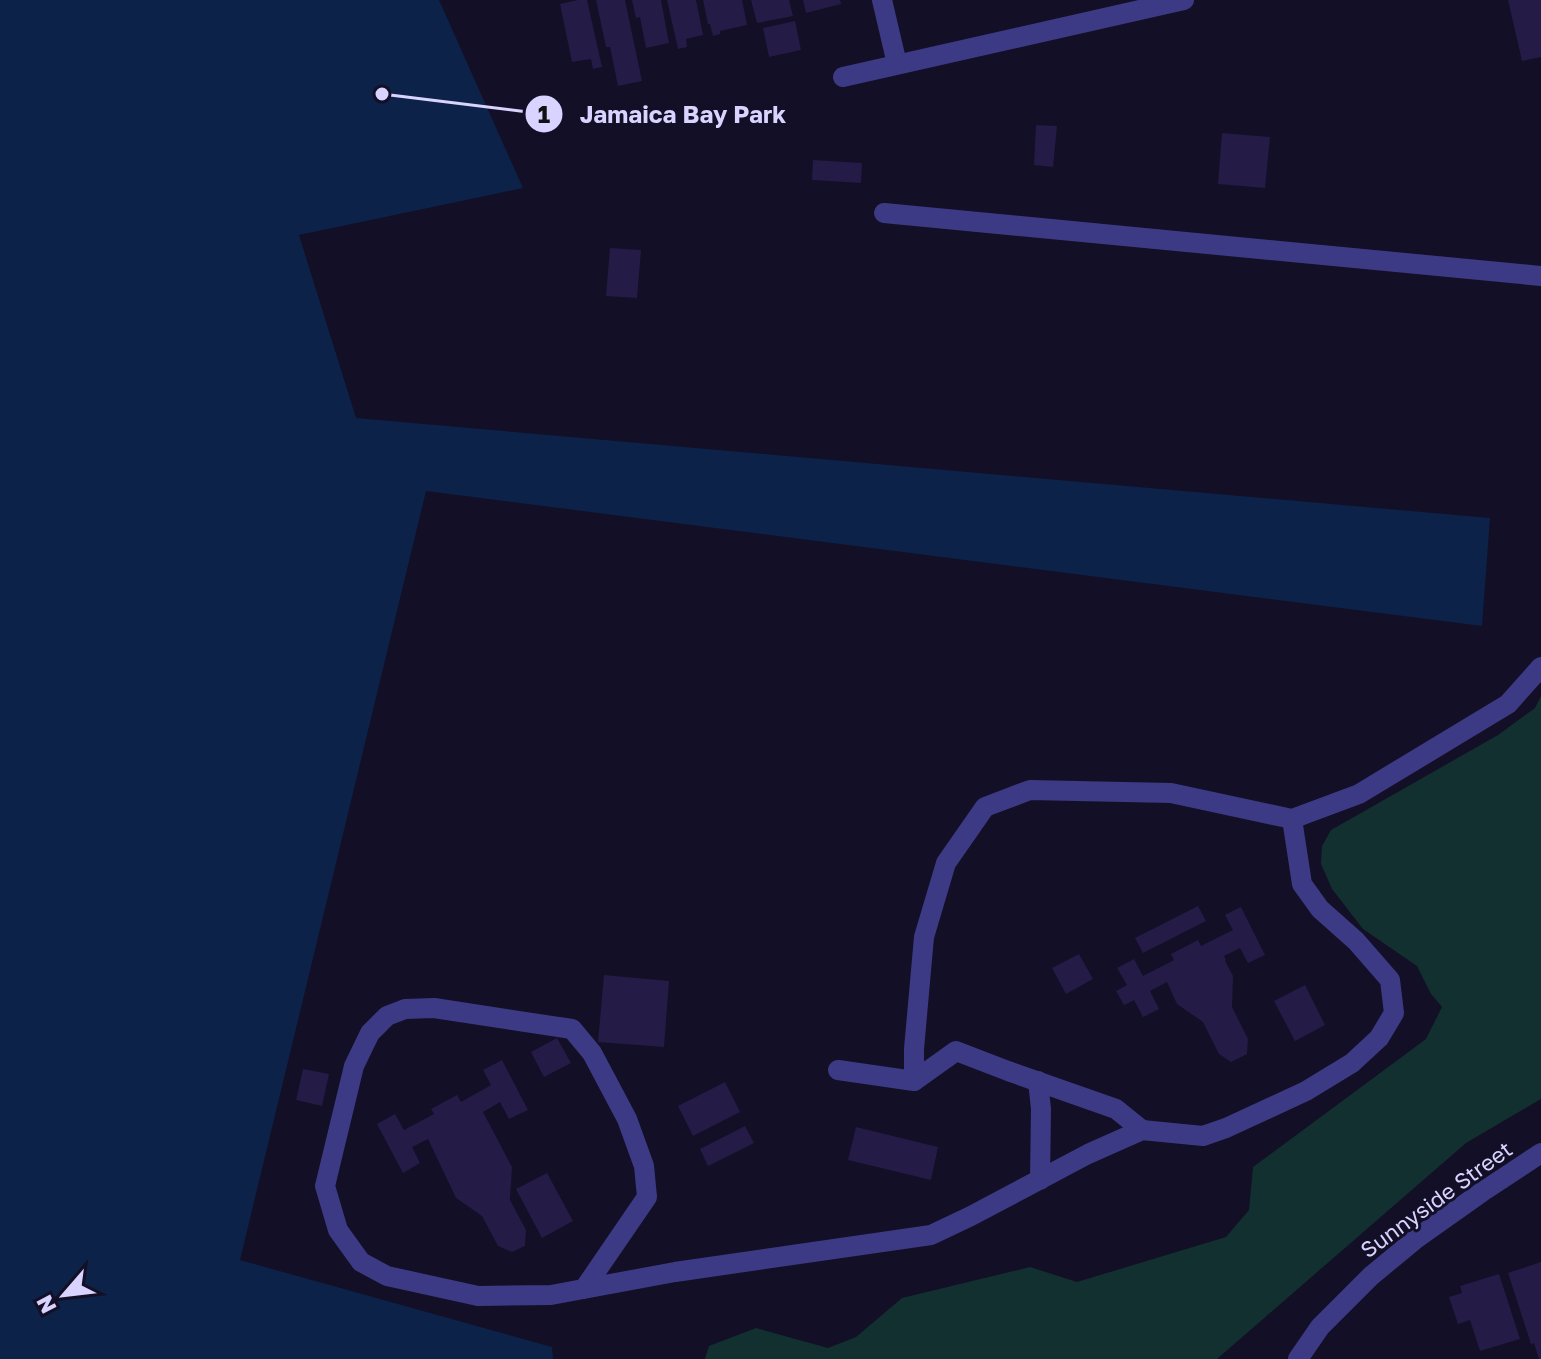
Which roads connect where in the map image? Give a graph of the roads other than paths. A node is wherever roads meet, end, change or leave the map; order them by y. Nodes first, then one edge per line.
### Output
1 (882, 0) edge
2 (1184, 0) edge
3 (897, 64) junction
4 (843, 77) dead end
5 (884, 213) dead end
6 (1541, 276) edge
7 (1541, 667) edge
8 (1292, 819) junction
9 (838, 1070) dead end
10 (914, 1081) junction
11 (1038, 1081) junction
12 (1142, 1130) junction
13 (1541, 1153) edge
14 (1040, 1180) junction
15 (584, 1289) junction
16 (1298, 1359) edge

1 - 3 street
2 - 3 street
3 - 4 street
5 - 6 street
7 - 8 street
8 - 10 street
8 - 12 street
9 - 10 street
10 - 11 street
11 - 12 street
11 - 14 street
12 - 14 street
13 - 16 street, Sunnyside Street
14 - 15 street
15 - 15 street

